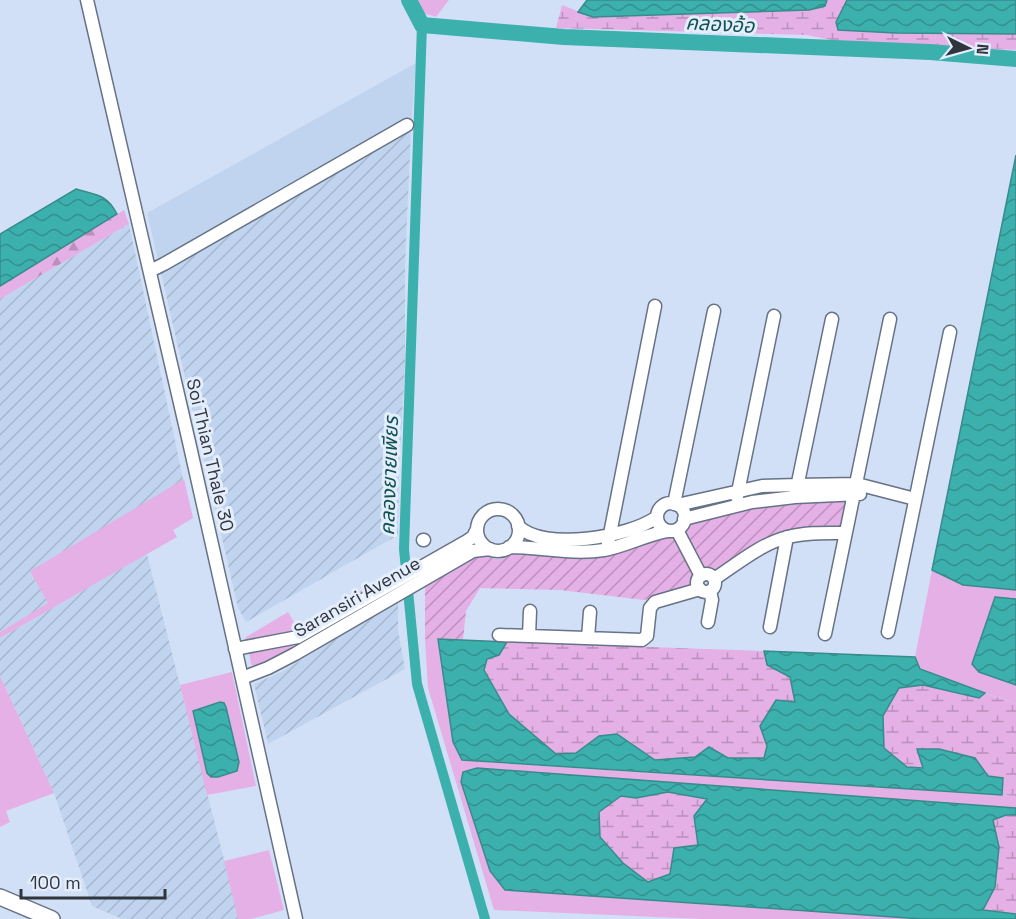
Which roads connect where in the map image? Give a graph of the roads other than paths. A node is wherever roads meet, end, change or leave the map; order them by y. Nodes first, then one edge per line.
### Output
1 (87, 0) edge
2 (407, 125) dead end
3 (150, 271) junction
4 (655, 306) dead end
5 (714, 311) dead end
6 (774, 316) dead end
7 (832, 319) dead end
8 (890, 319) dead end
9 (950, 332) dead end
10 (855, 488) junction
11 (796, 491) junction
12 (738, 492) junction
13 (915, 499) junction
14 (675, 504) junction
15 (735, 507) junction
16 (657, 517) junction
17 (684, 519) junction
18 (518, 526) junction
19 (477, 529) junction
20 (672, 530) junction
21 (845, 533) junction
22 (787, 537) junction
23 (608, 543) junction
24 (509, 547) junction
25 (490, 549) junction
26 (426, 571) junction
27 (701, 576) junction
28 (714, 579) junction
29 (705, 590) junction
30 (357, 611) junction
31 (531, 611) dead end
32 (590, 612) dead end
33 (708, 622) dead end
34 (770, 627) dead end
35 (888, 632) dead end
36 (825, 634) dead end
37 (499, 635) dead end
38 (529, 636) junction
39 (588, 638) junction
40 (289, 639) junction
41 (235, 649) junction
42 (299, 651) junction
43 (242, 678) junction
44 (0, 897) edge
45 (52, 919) edge
46 (296, 919) edge

1 - 3 street, Soi Thian Thale 30
2 - 3 street
3 - 41 street, Soi Thian Thale 30
4 - 23 street
5 - 14 street
6 - 12 street
7 - 11 street
8 - 10 street
9 - 13 street
10 - 11 street
10 - 13 street
10 - 21 street
11 - 12 street
11 - 15 street
12 - 14 street
12 - 15 street
13 - 35 street
14 - 16 street
14 - 17 street
15 - 17 street
16 - 20 street
16 - 23 street
17 - 20 street
18 - 19 street
18 - 23 street
18 - 24 street
19 - 25 street
19 - 26 street, Saransiri Avenue
20 - 23 street
20 - 27 street
21 - 22 street
21 - 36 street
22 - 28 street
22 - 34 street
23 - 24 street
24 - 25 street
25 - 26 street, Saransiri Avenue
26 - 30 street, Saransiri Avenue
26 - 30 street, Saransiri Avenue
27 - 28 street
27 - 29 street
28 - 29 street
29 - 33 street
29 - 39 street
30 - 40 street, Saransiri Avenue
30 - 42 street, Saransiri Avenue
31 - 38 street
32 - 39 street
37 - 38 street
38 - 39 street
40 - 41 street, Saransiri Avenue
40 - 42 street
41 - 43 street, Soi Thian Thale 30
42 - 43 street, Saransiri Avenue
43 - 46 street, Soi Thian Thale 30
44 - 45 main road

